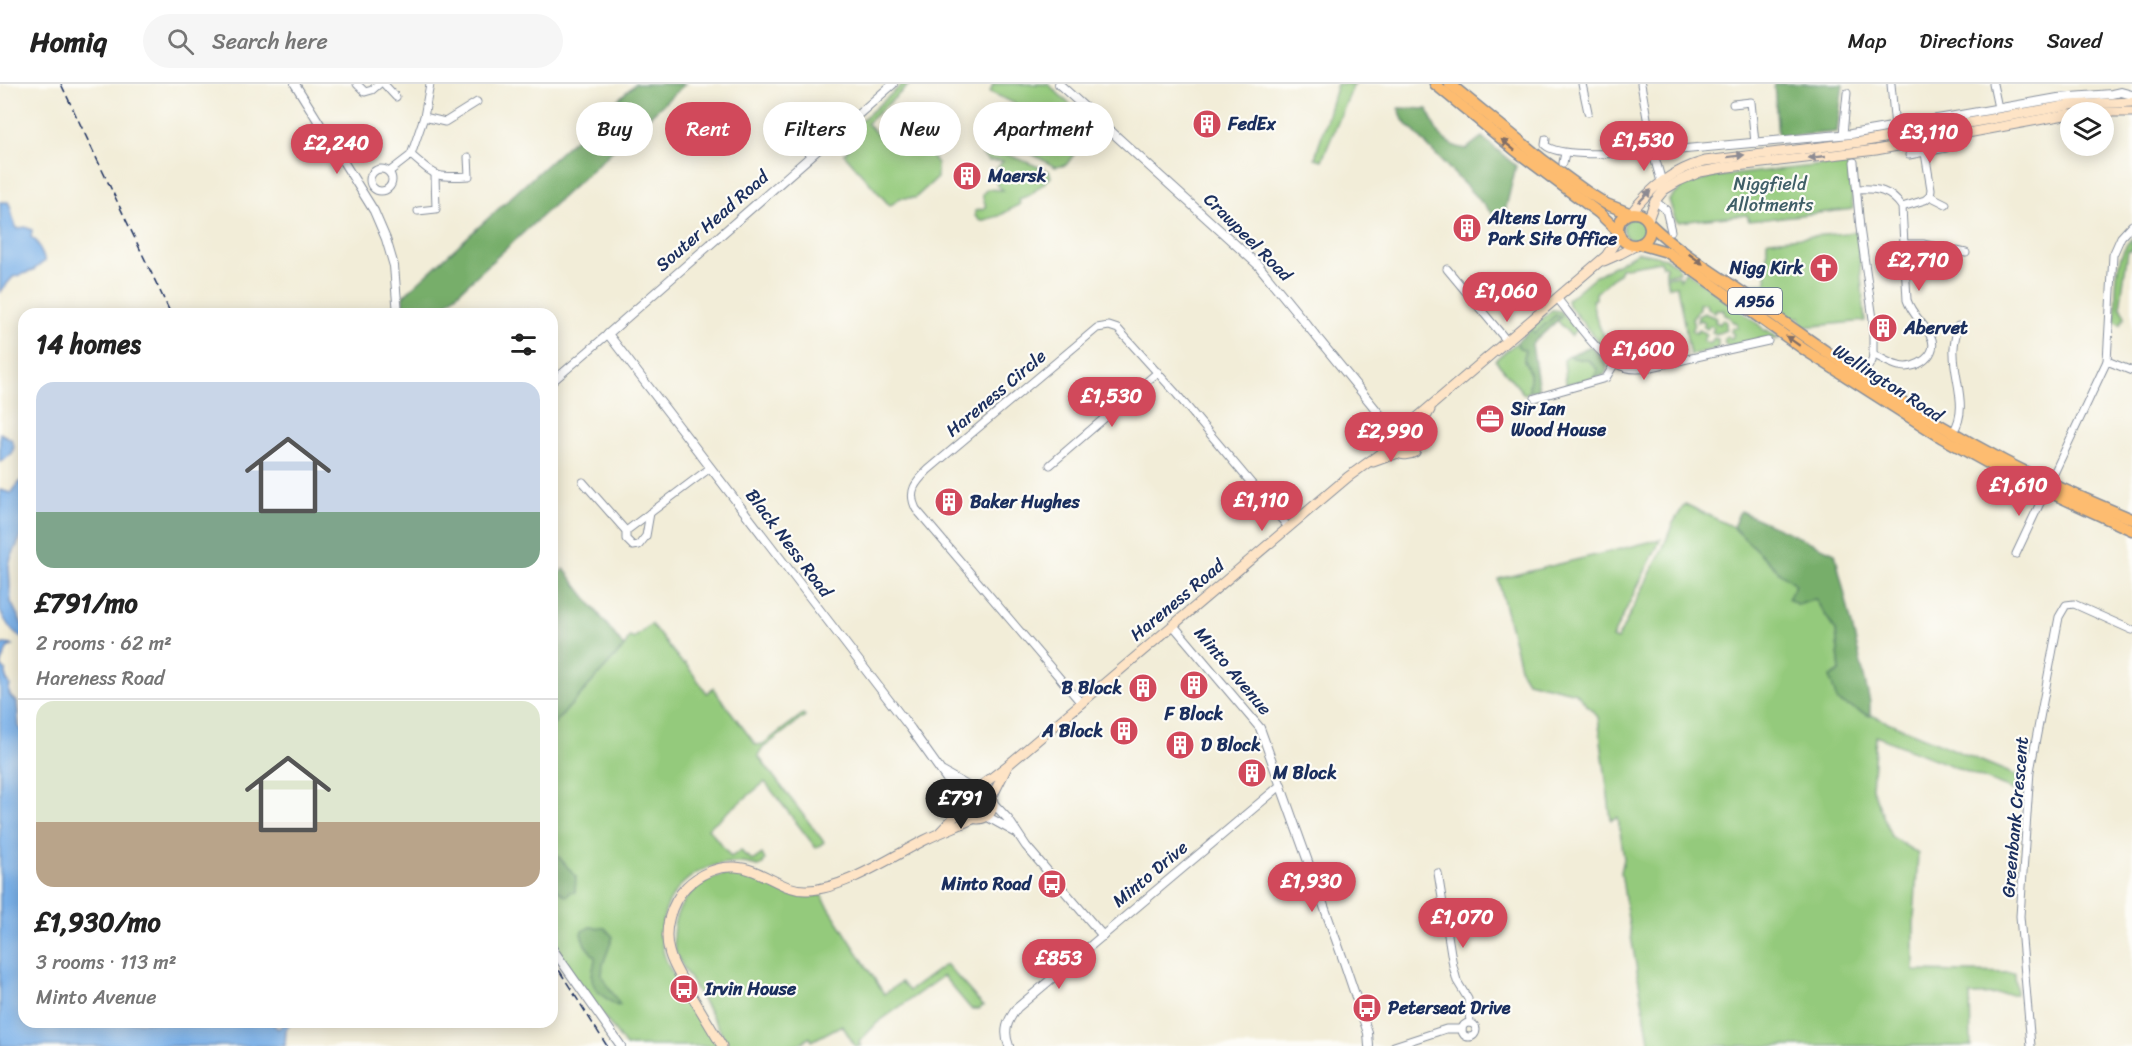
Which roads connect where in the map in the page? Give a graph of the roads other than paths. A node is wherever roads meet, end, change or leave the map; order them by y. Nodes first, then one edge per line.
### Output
1 (295, 84) edge
2 (357, 84) edge
3 (379, 84) edge
4 (384, 84) edge
5 (430, 84) edge
6 (893, 84) edge
7 (1059, 84) edge
8 (1435, 84) edge
9 (1450, 84) edge
10 (1582, 84) edge
11 (1641, 84) edge
12 (1891, 84) edge
13 (1993, 84) edge
14 (2122, 88) edge
15 (1847, 93) dead end
16 (2132, 94) edge
17 (396, 97) dead end
18 (477, 102) dead end
19 (2132, 102) edge
20 (1733, 104) dead end
21 (1998, 108) junction
22 (1588, 112) dead end
23 (2114, 112) edge
24 (2132, 112) edge
25 (2060, 116) edge
26 (424, 117) junction
27 (1895, 127) junction
28 (1843, 134) junction
29 (1546, 139) dead end
30 (1755, 143) junction
31 (1946, 148) dead end
32 (1653, 152) junction
33 (1565, 153) junction
34 (1925, 153) junction
35 (411, 155) junction
36 (1909, 155) dead end
37 (468, 157) dead end
38 (1854, 162) dead end
39 (1563, 163) dead end
40 (389, 172) dead end
41 (435, 175) junction
42 (1663, 185) junction
43 (1857, 189) junction
44 (1930, 196) junction
45 (1655, 201) junction
46 (1946, 204) dead end
47 (1902, 207) junction
48 (418, 211) dead end
49 (1630, 213) junction
50 (1649, 222) junction
51 (2132, 225) edge
52 (1671, 231) dead end
53 (1619, 233) junction
54 (1638, 244) junction
55 (1905, 244) junction
56 (1966, 253) dead end
57 (1598, 263) junction
58 (1447, 269) dead end
59 (1557, 298) junction
60 (398, 308) edge
61 (1958, 326) dead end
62 (608, 334) junction
63 (1507, 340) junction
64 (1768, 341) dead end
65 (1873, 354) junction
66 (2107, 361) junction
67 (1615, 363) junction
68 (2132, 370) edge
69 (1158, 372) junction
70 (558, 377) edge
71 (1860, 379) junction
72 (1535, 398) dead end
73 (1434, 403) junction
74 (1405, 428) junction
75 (1953, 432) junction
76 (1395, 433) junction
77 (1416, 434) junction
78 (1392, 442) junction
79 (1398, 453) junction
80 (1368, 463) junction
81 (1050, 465) dead end
82 (710, 468) junction
83 (583, 482) dead end
84 (2048, 488) junction
85 (650, 513) junction
86 (2132, 519) edge
87 (1288, 527) junction
88 (2132, 530) edge
89 (626, 531) junction
90 (2016, 554) dead end
91 (1173, 625) junction
92 (2132, 630) edge
93 (1081, 703) junction
94 (1008, 765) junction
95 (943, 772) junction
96 (1281, 785) junction
97 (975, 789) junction
98 (992, 800) junction
99 (963, 805) junction
100 (986, 816) junction
101 (975, 818) junction
102 (1015, 832) junction
103 (938, 834) junction
104 (1438, 873) dead end
105 (1103, 936) junction
106 (558, 957) edge
107 (1470, 1023) junction
108 (1462, 1029) junction
109 (1471, 1036) junction
110 (621, 1046) edge
111 (722, 1046) edge
112 (1009, 1046) edge
113 (1369, 1046) edge
114 (1394, 1046) edge
115 (1473, 1046) edge
116 (2031, 1046) edge

1 - 60 street
2 - 3 street
4 - 17 street
5 - 26 street
6 - 62 street, Souter Head Road
7 - 76 street, Crawpeel Road
53 -> 8 main road, A956
9 - 49 main road, A956
10 - 22 street
11 - 32 street
12 - 27 street
13 - 21 street
14 - 16 street
14 - 21 street
15 - 28 street
18 - 26 street
42 -> 19 main road
20 - 30 street
21 - 27 street
23 - 24 main road
25 -> 42 main road
26 - 35 street
27 - 28 street
28 - 30 street
29 - 33 street
30 - 32 street
31 - 34 street
32 - 33 street
32 - 42 street
33 - 39 street
34 - 36 street
34 - 44 street
35 - 40 street
35 - 41 street
37 - 41 street
38 - 43 street
41 - 48 street
42 - 45 main road
49 -> 42 main road
43 - 47 street
43 - 65 street
44 - 46 street
44 - 47 street
45 - 50 main road
45 - 52 street
47 - 55 street
49 - 50 main road, A956
49 - 53 main road
50 - 54 main road
50 -> 71 main road, Wellington Road / A956
51 - 66 street
53 - 54 main road, A956
53 - 57 main road
54 - 57 main road
71 -> 54 main road, Wellington Road / A956
55 - 56 street
55 - 65 street
57 - 59 main road
58 - 63 street
59 - 63 main road
59 - 67 street
61 - 75 street
62 - 70 street, Souter Head Road
62 - 82 street, Black Ness Road
63 - 73 main road
64 - 67 street
65 - 71 street
66 - 68 street
66 - 84 street
67 - 72 street
69 - 81 street
69 - 87 street, Hareness Circle
69 - 93 street, Hareness Circle
71 - 75 main road, Wellington Road / A956
71 - 84 main road, Wellington Road / A956
73 - 74 main road
73 - 77 main road
74 - 76 main road
74 - 77 main road
75 - 84 main road, Wellington Road / A956
76 - 78 main road
77 - 79 main road
78 - 79 main road
78 - 80 main road, Hareness Road
79 - 80 main road, Hareness Road
80 - 87 main road, Hareness Road
82 - 85 street
82 - 95 street, Black Ness Road
83 - 89 street
84 - 86 main road, Wellington Road / A956
84 - 88 main road, Wellington Road / A956
84 - 90 street
85 - 89 street
85 - 89 street
87 - 91 main road, Hareness Road
91 - 93 main road, Hareness Road
91 - 96 street, Minto Avenue
92 - 116 street, Greenbank Crescent
93 - 94 main road, Hareness Road
94 - 97 main road, Hareness Road
94 - 98 main road, Hareness Road
95 - 97 street, Black Ness Road
95 - 99 street, Black Ness Road
96 - 105 street, Minto Drive
96 - 113 street, Minto Avenue
97 - 98 main road
97 - 99 main road
98 - 100 main road
98 - 102 street
99 - 101 main road
99 - 103 main road
100 - 101 main road
100 - 102 street
101 - 103 main road
102 - 105 street
103 - 111 main road
104 - 107 street
105 - 112 street, Minto Drive
106 - 110 street
107 - 108 street
107 - 109 street
108 - 109 street
108 - 114 street
109 - 115 street

